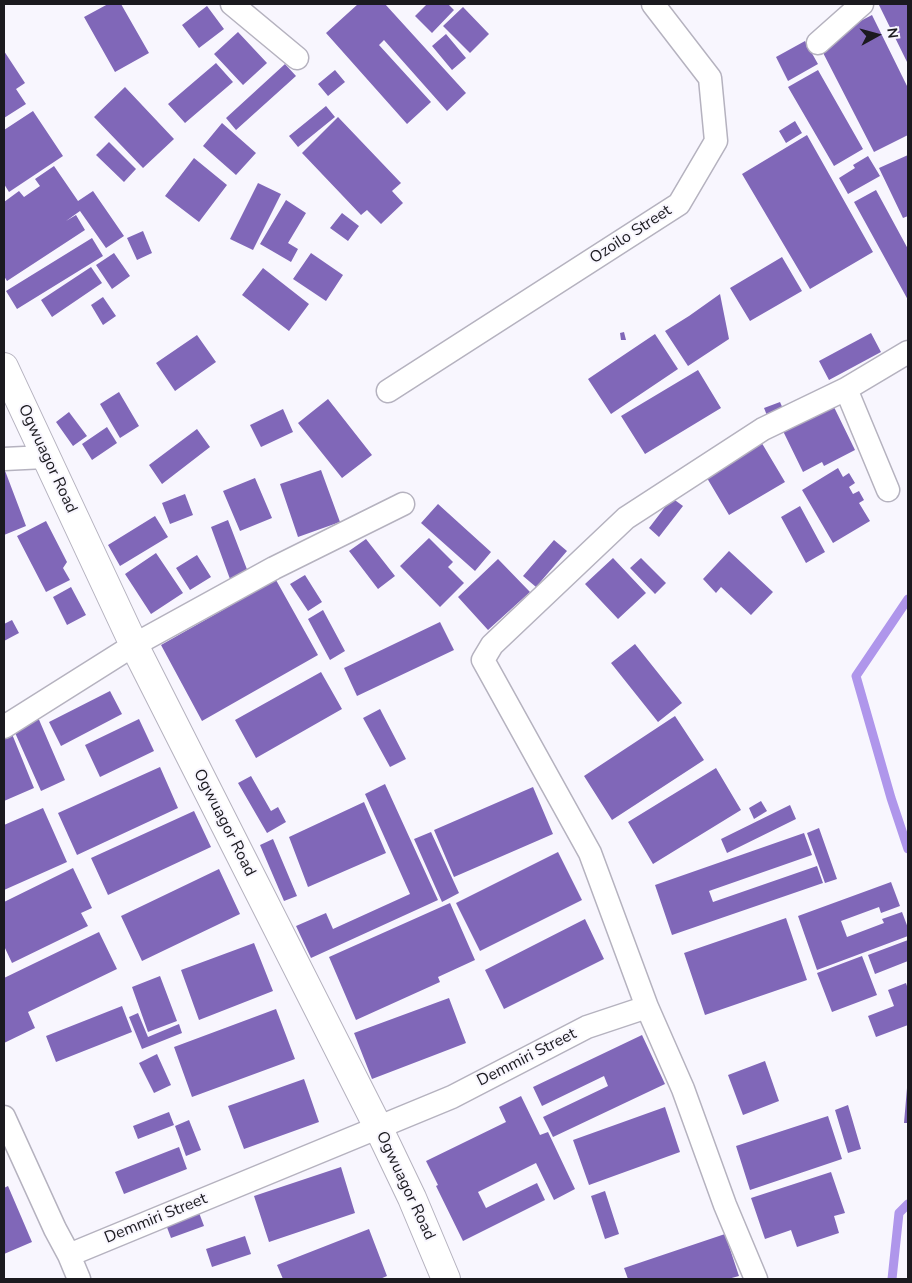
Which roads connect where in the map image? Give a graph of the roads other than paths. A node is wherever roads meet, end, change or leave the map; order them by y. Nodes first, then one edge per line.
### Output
1 (232, 4) edge
2 (653, 4) edge
3 (862, 4) edge
4 (818, 43) dead end
5 (298, 58) dead end
6 (908, 352) edge
7 (4, 367) edge
8 (846, 389) junction
9 (388, 391) dead end
10 (45, 457) junction
11 (4, 459) edge
12 (888, 490) dead end
13 (403, 504) dead end
14 (134, 645) junction
15 (4, 727) edge
16 (647, 1007) junction
17 (4, 1117) edge
18 (378, 1127) junction
19 (69, 1255) junction
20 (79, 1279) edge
21 (446, 1279) edge
22 (756, 1279) edge

1 - 5 street
2 - 9 street, Ozoilo Street
3 - 4 street
6 - 8 street
7 - 10 street, Ogwuagor Road
8 - 12 street
8 - 16 street
10 - 11 street
10 - 14 street, Ogwuagor Road
13 - 14 street
14 - 15 street
14 - 18 street, Ogwuagor Road
16 - 18 street, Demmiri Street
16 - 22 street
17 - 19 street
18 - 19 street, Demmiri Street
18 - 21 street, Ogwuagor Road
19 - 20 street

